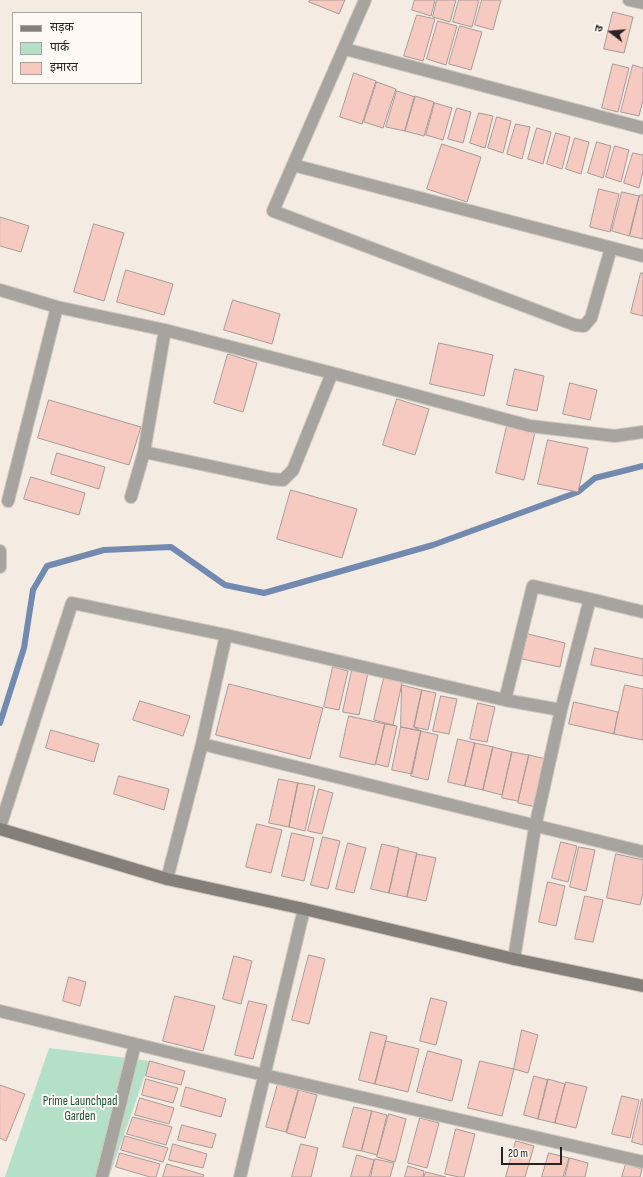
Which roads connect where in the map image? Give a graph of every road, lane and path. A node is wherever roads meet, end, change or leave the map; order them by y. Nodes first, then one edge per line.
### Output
1 (365, 0) edge
2 (629, 0) edge
3 (643, 3) edge
4 (345, 49) junction
5 (643, 128) edge
6 (293, 165) junction
7 (611, 248) junction
8 (643, 256) edge
9 (0, 290) edge
10 (58, 307) junction
11 (165, 330) junction
12 (332, 373) junction
13 (643, 432) edge
14 (144, 452) junction
15 (130, 498) dead end
16 (8, 501) dead end
17 (0, 551) edge
18 (0, 567) edge
19 (590, 599) junction
20 (643, 612) edge
21 (226, 635) junction
22 (505, 700) junction
23 (560, 710) junction
24 (202, 744) junction
25 (535, 827) junction
26 (0, 828) edge
27 (643, 851) edge
28 (167, 879) junction
29 (304, 909) junction
30 (514, 959) junction
31 (643, 986) edge
32 (0, 1011) edge
33 (136, 1044) junction
34 (264, 1075) junction
35 (643, 1162) edge
36 (102, 1177) edge
37 (240, 1177) edge

1 - 4 street
2 - 3 street
4 - 5 street
4 - 6 street
6 - 7 street
6 - 7 street
7 - 8 street
9 - 10 street
10 - 11 street
10 - 16 street
11 - 12 street
11 - 14 street
12 - 13 street
12 - 14 street
14 - 15 street
17 - 18 street
19 - 20 street
19 - 22 street
19 - 23 street
21 - 22 street
21 - 24 street
21 - 26 street
22 - 23 street
23 - 25 street
24 - 25 street
24 - 28 street
25 - 27 street
25 - 30 street
26 - 28 street
28 - 29 street
29 - 30 street
29 - 34 street
30 - 31 street
32 - 33 street
33 - 34 street
33 - 36 street
34 - 35 street
34 - 37 street

